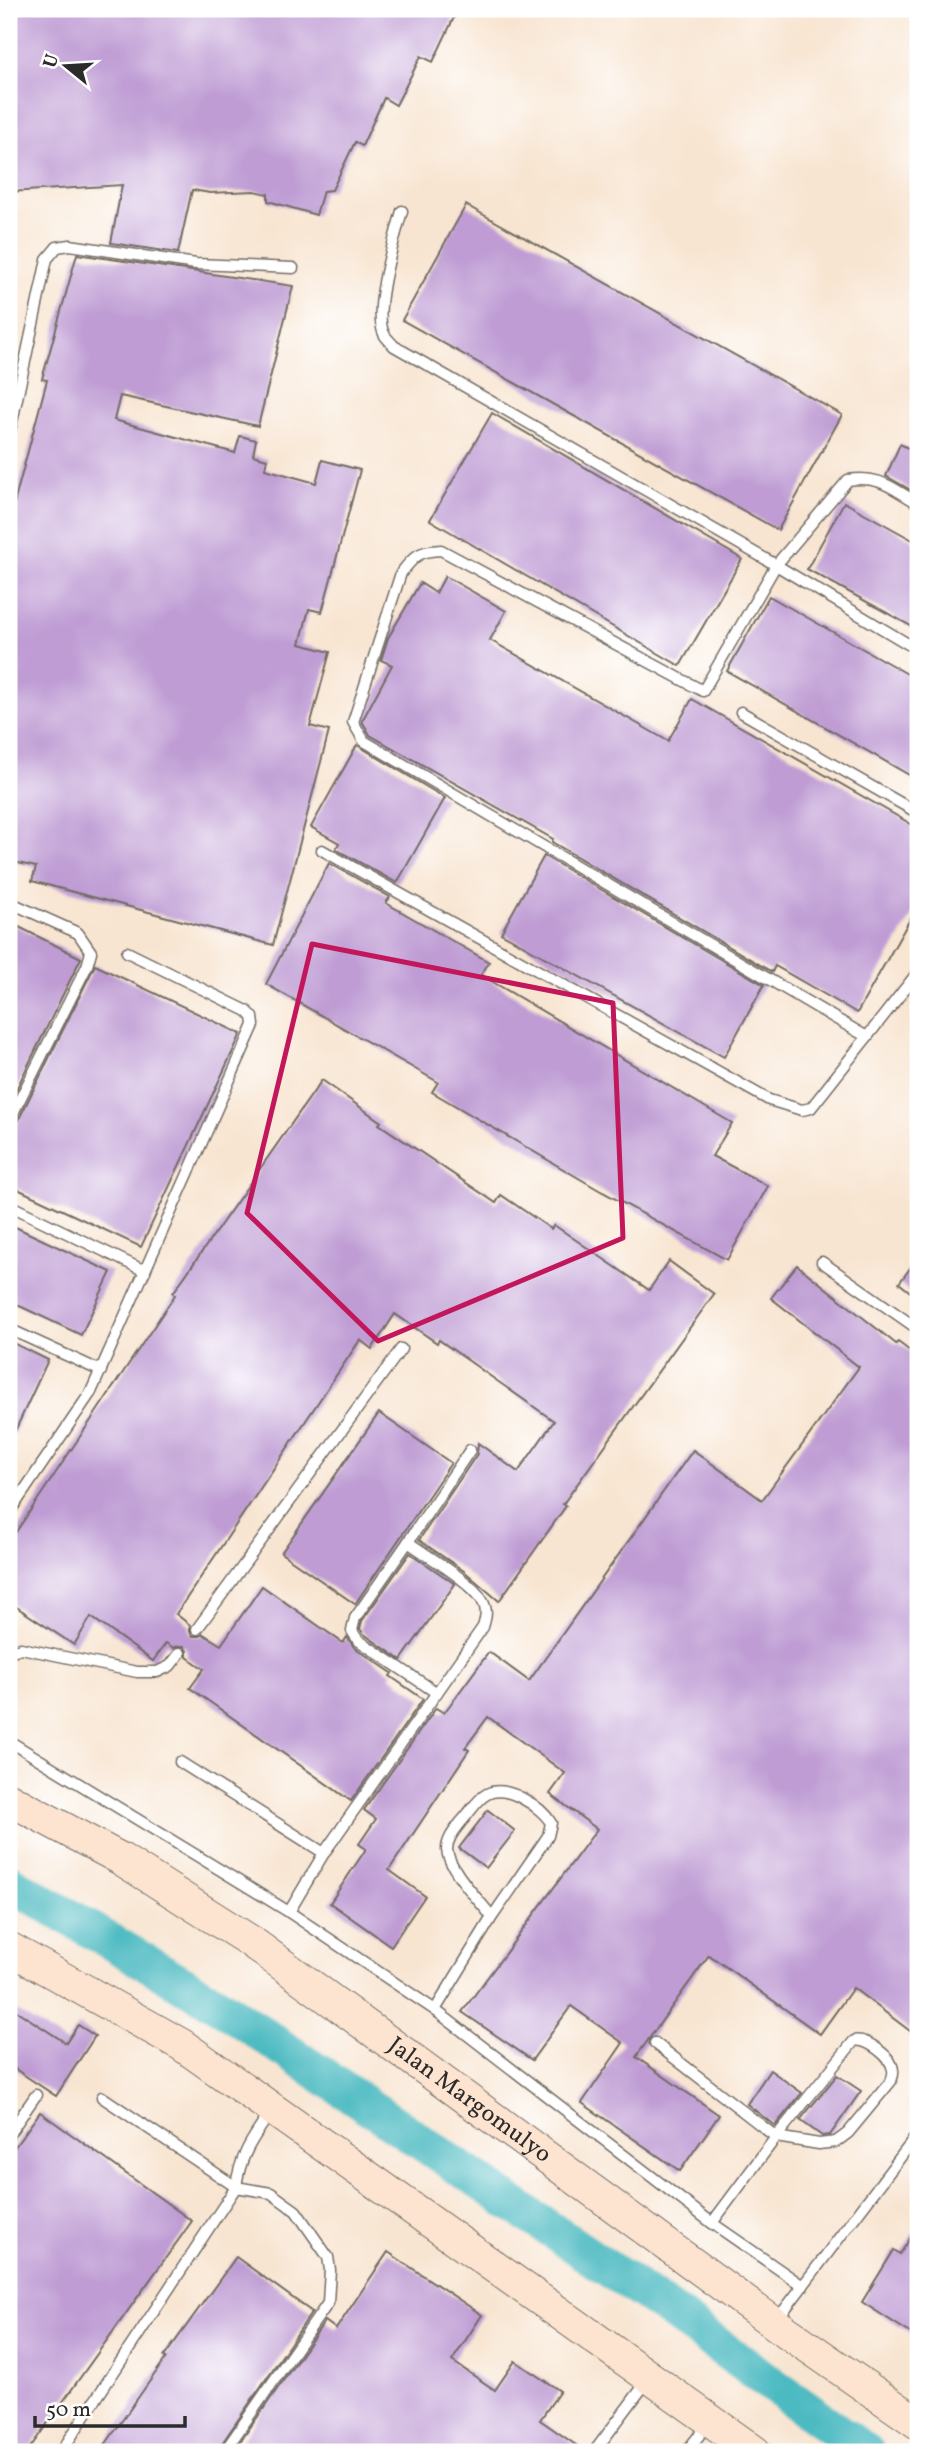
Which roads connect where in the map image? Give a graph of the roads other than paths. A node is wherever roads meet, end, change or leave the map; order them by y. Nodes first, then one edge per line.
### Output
1 (402, 211) dead end
2 (293, 268) dead end
3 (9, 436) edge
4 (918, 503) edge
5 (776, 565) junction
6 (918, 650) edge
7 (741, 712) dead end
8 (918, 813) edge
9 (322, 850) dead end
10 (9, 902) edge
11 (127, 952) dead end
12 (918, 972) edge
13 (867, 1037) junction
14 (9, 1121) edge
15 (9, 1205) edge
16 (822, 1262) dead end
17 (145, 1270) junction
18 (9, 1329) edge
19 (918, 1329) edge
20 (401, 1349) dead end
21 (101, 1371) junction
22 (470, 1450) dead end
23 (9, 1513) edge
24 (408, 1542) junction
25 (197, 1629) dead end
26 (9, 1652) edge
27 (180, 1653) dead end
28 (437, 1693) junction
29 (9, 1741) edge
30 (180, 1762) dead end
31 (9, 1799) edge
32 (324, 1853) junction
33 (289, 1912) junction
34 (492, 1917) junction
35 (9, 1948) edge
36 (435, 2010) junction
37 (655, 2043) dead end
38 (36, 2095) dead end
39 (102, 2097) dead end
40 (273, 2110) junction
41 (918, 2133) edge
42 (9, 2134) edge
43 (776, 2137) junction
44 (236, 2187) junction
45 (712, 2223) junction
46 (803, 2286) junction
47 (774, 2323) junction
48 (649, 2377) junction
49 (711, 2421) junction
50 (918, 2423) edge
51 (61, 2452) edge
52 (224, 2452) edge
53 (594, 2452) edge
54 (686, 2452) edge
55 (755, 2452) edge

1 - 5 lane
2 - 3 lane
4 - 5 lane
5 - 6 lane
5 - 13 lane
7 - 8 lane
9 - 13 lane
10 - 14 lane
11 - 17 lane
12 - 13 lane
15 - 17 lane
16 - 19 lane
17 - 21 lane
18 - 21 lane
20 - 25 lane
21 - 23 lane
22 - 24 lane
24 - 28 lane
24 - 28 lane
26 - 27 lane
28 - 32 lane
29 - 33 lane
30 - 32 lane
31 - 47 main road, Jalan Margomulyo
32 - 33 lane
33 - 36 lane
34 - 34 lane
34 - 36 lane
35 - 40 main road
36 - 45 lane
37 - 43 lane
38 - 42 lane
39 - 44 lane
40 - 44 lane
40 - 48 main road
41 - 46 lane
43 - 43 lane
43 - 45 lane
44 - 51 lane
44 - 52 lane
45 - 46 lane
46 - 47 lane
47 - 50 main road, Jalan Margomulyo
48 - 49 main road
48 - 53 lane
49 - 54 lane
49 - 55 main road

